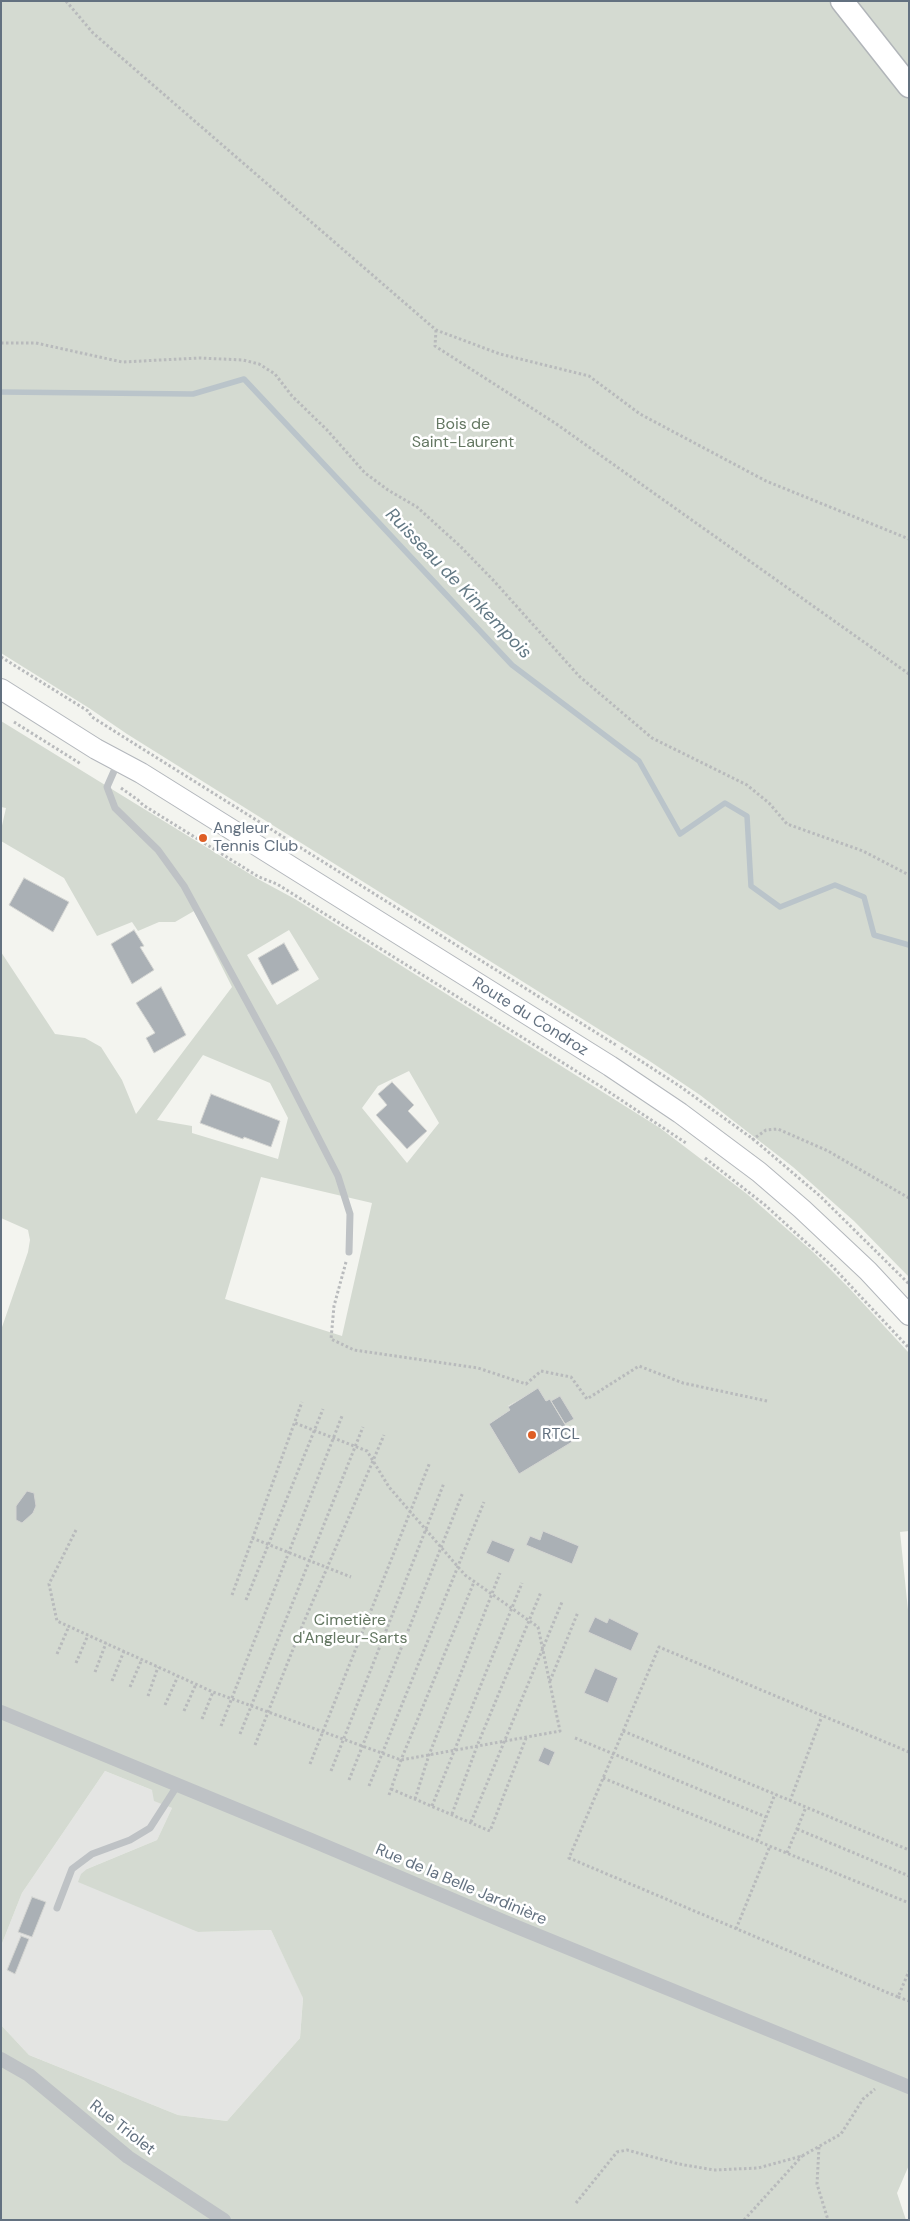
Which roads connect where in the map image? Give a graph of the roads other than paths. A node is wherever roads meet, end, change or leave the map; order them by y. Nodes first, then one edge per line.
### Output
1 (842, 1) edge
2 (909, 86) edge
3 (1, 689) edge
4 (118, 761) junction
5 (349, 1252) road end
6 (909, 1315) edge
7 (1, 1712) edge
8 (177, 1786) junction
9 (57, 1908) dead end
10 (1, 2059) edge
11 (909, 2087) edge
12 (224, 2220) edge

1 - 2 main road
3 - 4 main road, Route du Condroz
4 - 5 lane
4 - 6 main road, Route du Condroz
7 - 8 street, Rue de la Belle Jardinière
8 - 9 lane
8 - 11 street, Rue de la Belle Jardinière
10 - 12 street, Rue Triolet

